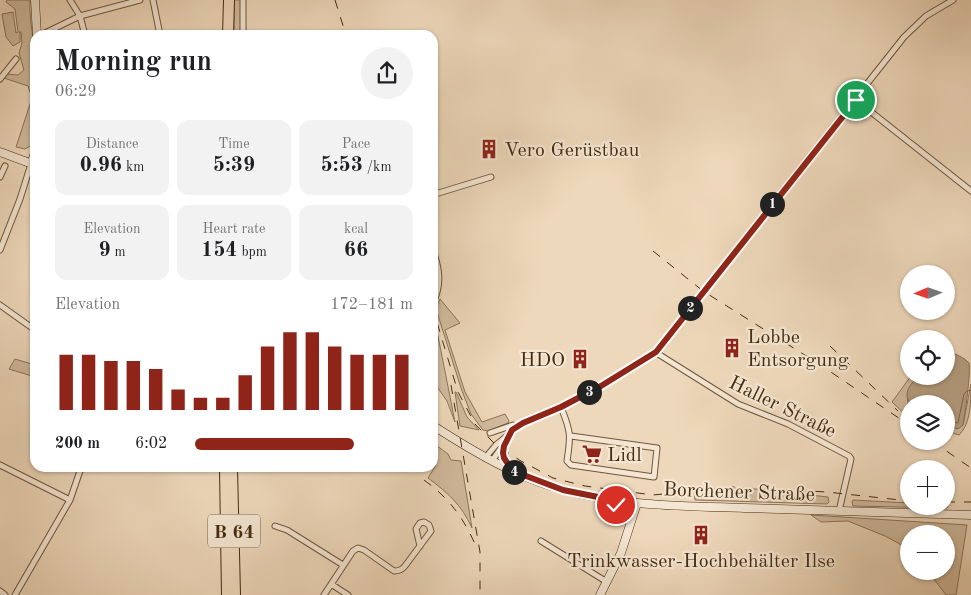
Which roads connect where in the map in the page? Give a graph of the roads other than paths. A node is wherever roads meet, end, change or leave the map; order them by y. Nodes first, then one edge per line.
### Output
1 (35, 0) edge
2 (70, 0) edge
3 (140, 0) edge
4 (153, 0) edge
5 (222, 0) edge
6 (229, 0) edge
7 (243, 0) edge
8 (953, 0) edge
9 (80, 16) junction
10 (40, 30) edge
11 (50, 30) edge
12 (84, 30) edge
13 (159, 30) edge
14 (222, 30) edge
15 (228, 30) edge
16 (243, 30) edge
17 (16, 58) dead end
18 (0, 78) edge
19 (856, 100) junction
20 (0, 152) edge
21 (30, 164) edge
22 (5, 166) dead end
23 (30, 173) edge
24 (0, 177) edge
25 (491, 177) dead end
26 (971, 191) edge
27 (438, 193) edge
28 (0, 250) edge
29 (438, 266) edge
30 (438, 291) edge
31 (0, 305) edge
32 (30, 326) edge
33 (656, 352) junction
34 (561, 407) junction
35 (438, 429) edge
36 (514, 429) junction
37 (490, 433) dead end
38 (571, 436) junction
39 (504, 446) junction
40 (489, 460) junction
41 (0, 465) edge
42 (513, 471) junction
43 (80, 472) edge
44 (225, 472) edge
45 (232, 472) edge
46 (608, 499) junction
47 (70, 500) junction
48 (634, 502) junction
49 (839, 512) junction
50 (971, 515) edge
51 (629, 521) junction
52 (275, 526) dead end
53 (629, 531) junction
54 (540, 541) dead end
55 (420, 546) dead end
56 (343, 565) junction
57 (607, 582) junction
58 (331, 584) junction
59 (0, 592) edge
60 (5, 595) edge
61 (15, 595) edge
62 (227, 595) edge
63 (235, 595) edge
64 (324, 595) edge
65 (348, 595) edge
66 (600, 595) edge

1 - 10 main road
2 - 9 street
3 - 9 street
4 - 13 street
5 - 14 highway
6 - 15 highway
7 - 16 street
8 - 19 street
9 - 11 street
9 - 12 street
17 - 18 street
19 - 26 street
19 - 33 street
20 - 21 main road
22 - 24 street
23 - 28 street
25 - 27 street
29 - 30 street
31 - 32 street
33 - 34 street
33 - 49 street, Haller Straße
34 - 36 street
34 - 38 street
35 - 40 main road, Borchener Straße
36 - 37 street
36 - 39 street
36 - 40 street
38 - 38 street
39 - 40 street
39 - 42 street
40 - 42 main road, Borchener Straße
41 - 47 street
42 - 46 main road, Borchener Straße
43 - 47 street
44 - 62 highway, B 64
45 - 63 highway, B 64
46 - 48 main road, Borchener Straße
46 - 51 main road
47 - 61 street
48 - 49 main road, Borchener Straße
48 - 51 main road
48 - 53 main road
49 - 50 main road, Borchener Straße
51 - 53 main road
52 - 56 street
53 - 57 main road
54 - 57 street
55 - 56 street
56 - 58 street
57 - 66 main road
58 - 64 street
58 - 65 street
59 - 60 street

